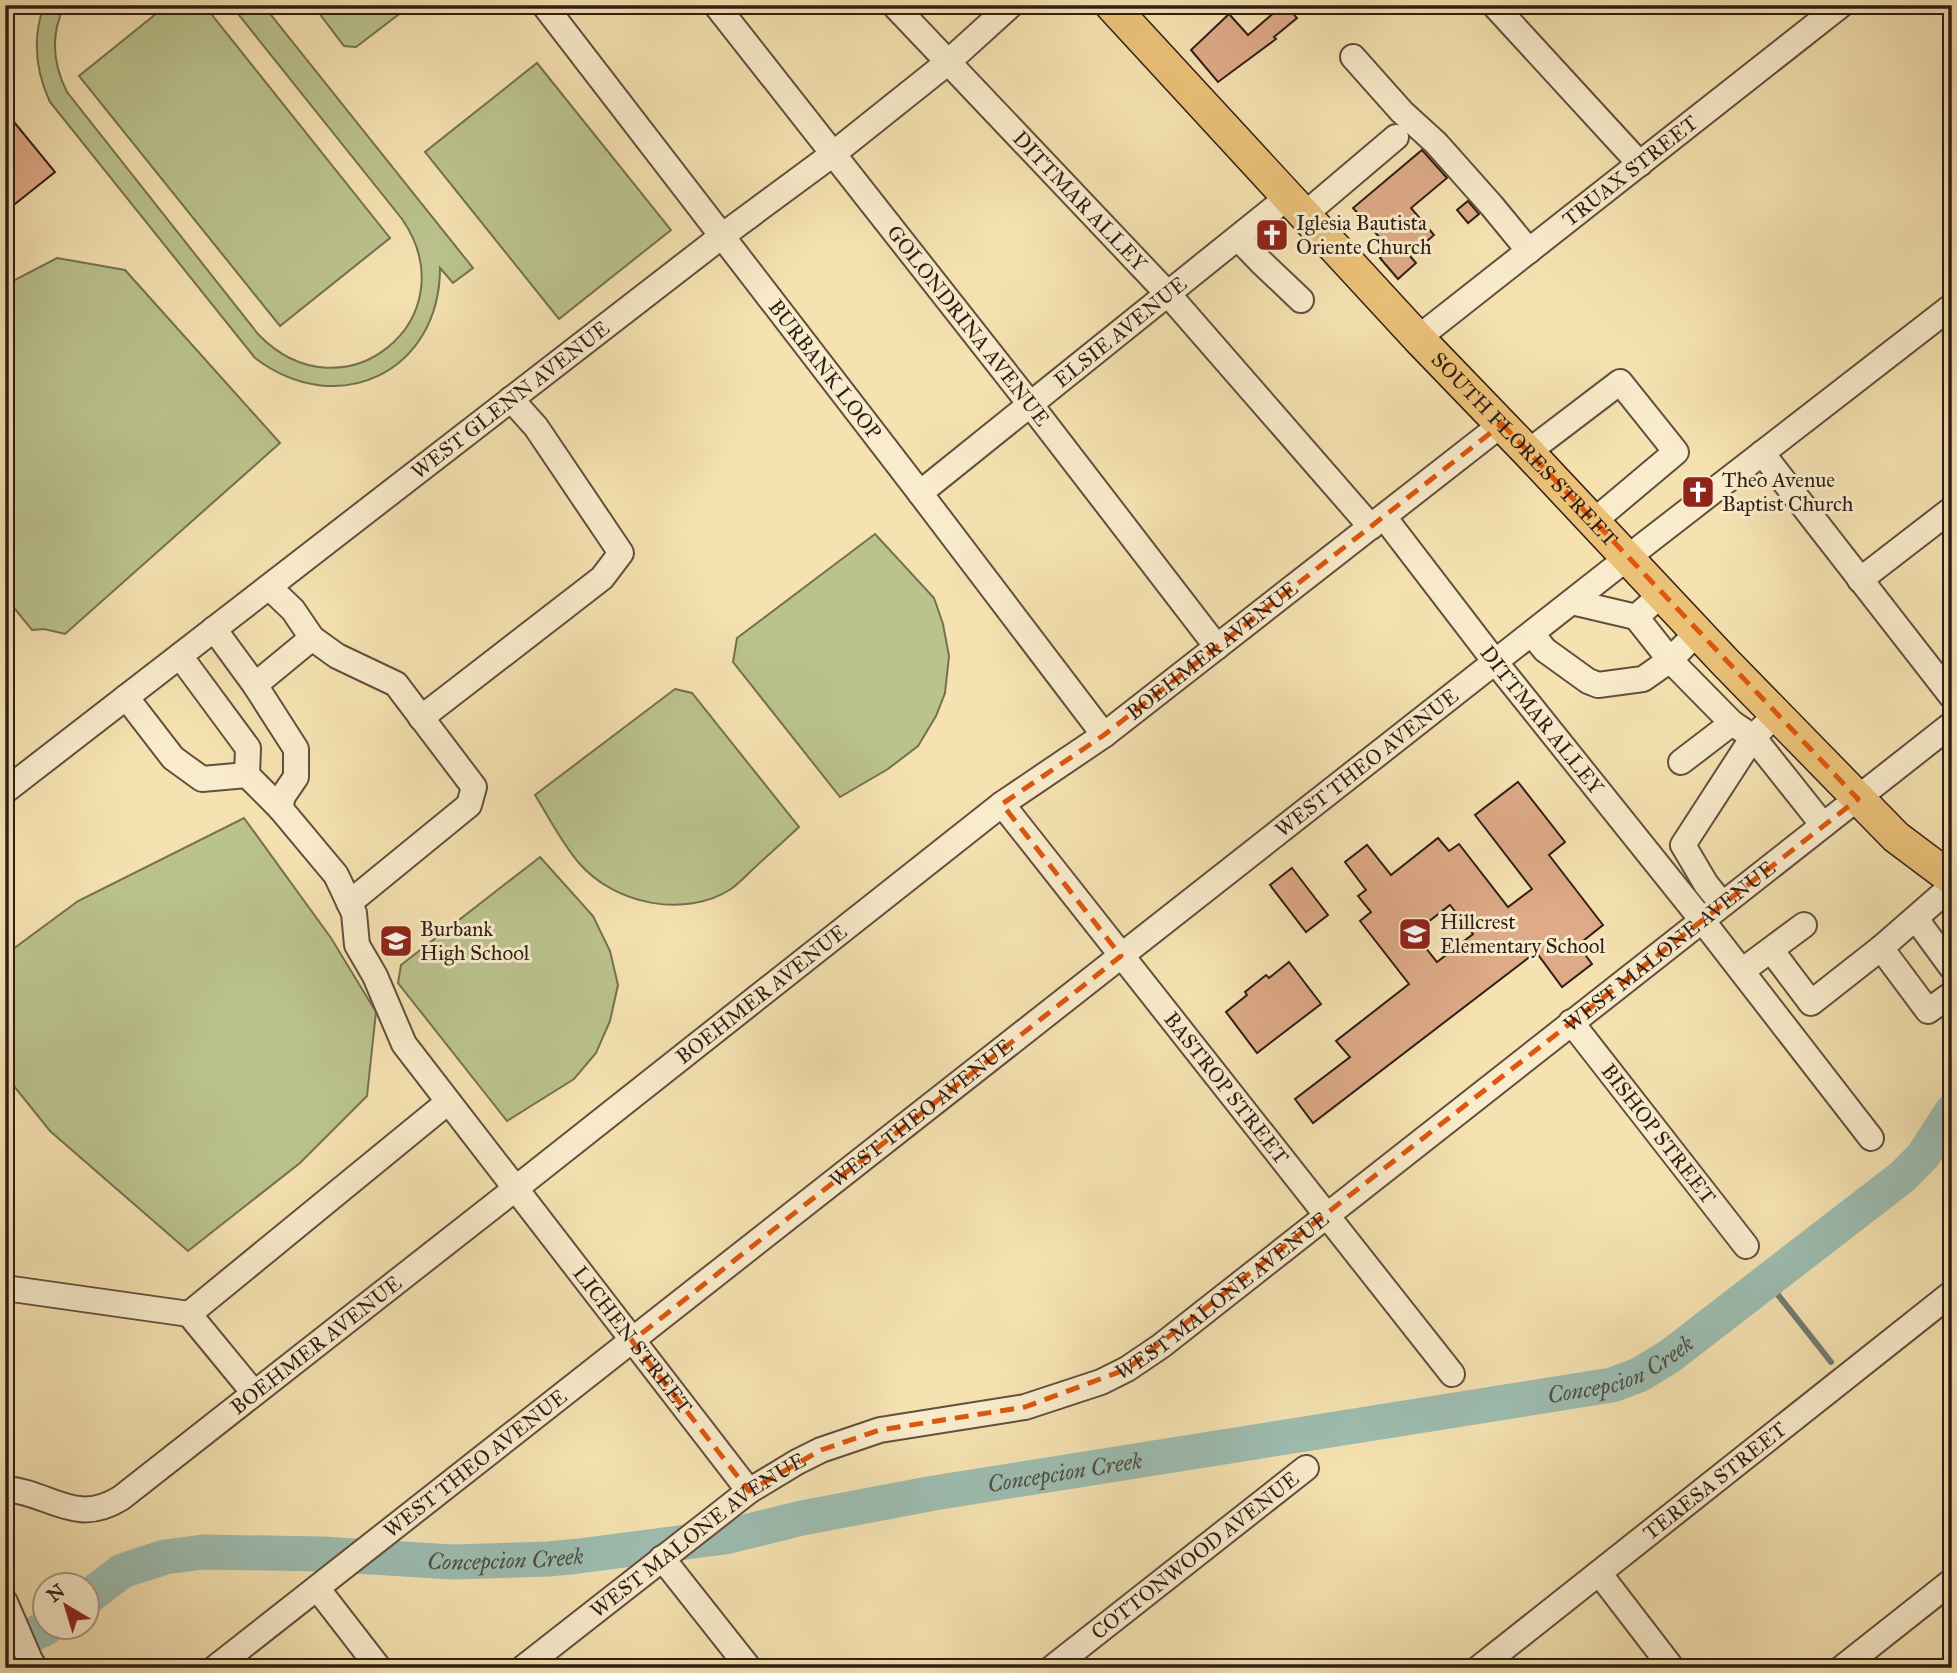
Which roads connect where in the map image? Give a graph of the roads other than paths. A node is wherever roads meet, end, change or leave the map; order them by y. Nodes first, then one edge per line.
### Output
1 (544, 5) edge
2 (716, 5) edge
3 (894, 5) edge
4 (1011, 5) edge
5 (1111, 5) edge
6 (1494, 5) edge
7 (1841, 5) edge
8 (1353, 57) dead end
9 (947, 63) junction
10 (1396, 137) dead end
11 (833, 154) junction
12 (1640, 164) junction
13 (1296, 206) junction
14 (722, 236) junction
15 (1238, 238) junction
16 (1529, 251) junction
17 (1168, 295) junction
18 (1301, 300) dead end
19 (1952, 306) edge
20 (1418, 338) junction
21 (511, 399) junction
22 (1030, 404) junction
23 (1502, 424) junction
24 (1528, 452) junction
25 (1762, 453) junction
26 (920, 493) junction
27 (1952, 509) edge
28 (1594, 521) junction
29 (1378, 522) junction
30 (1628, 558) junction
31 (1860, 580) junction
32 (268, 587) junction
33 (1662, 594) junction
34 (1581, 604) junction
35 (1638, 620) junction
36 (214, 629) junction
37 (1698, 632) junction
38 (1532, 634) junction
39 (312, 638) junction
40 (1217, 647) junction
41 (180, 656) junction
42 (1670, 660) junction
43 (1725, 662) junction
44 (1496, 663) junction
45 (255, 685) junction
46 (1698, 689) junction
47 (126, 697) junction
48 (1952, 697) edge
49 (1777, 714) junction
50 (422, 718) junction
51 (1732, 723) junction
52 (1952, 724) edge
53 (1104, 735) junction
54 (1753, 737) junction
55 (1681, 762) dead end
56 (247, 775) junction
57 (5, 791) edge
58 (1858, 799) junction
59 (1002, 804) junction
60 (280, 808) junction
61 (1824, 825) junction
62 (1952, 879) edge
63 (1952, 886) edge
64 (349, 904) junction
65 (1722, 904) junction
66 (1916, 919) junction
67 (1702, 920) junction
68 (1804, 925) dead end
69 (1881, 948) junction
70 (1771, 950) junction
71 (1121, 956) junction
72 (1952, 968) edge
73 (1742, 971) junction
74 (1952, 994) edge
75 (1571, 1022) junction
76 (448, 1102) junction
77 (1871, 1138) dead end
78 (515, 1189) junction
79 (1327, 1216) junction
80 (1746, 1246) dead end
81 (5, 1288) edge
82 (1952, 1293) edge
83 (189, 1314) junction
84 (632, 1340) junction
85 (1452, 1374) dead end
86 (254, 1393) junction
87 (1306, 1468) dead end
88 (5, 1489) edge
89 (740, 1499) junction
90 (662, 1558) junction
91 (1599, 1573) junction
92 (1952, 1581) edge
93 (312, 1591) junction
94 (5, 1602) edge
95 (33, 1664) edge
96 (215, 1668) edge
97 (379, 1668) edge
98 (523, 1668) edge
99 (749, 1668) edge
100 (1052, 1668) edge
101 (1479, 1668) edge
102 (1672, 1668) edge
103 (1842, 1668) edge

1 - 14 street, BURBANK LOOP
2 - 11 street, GOLONDRINA AVENUE
3 - 9 street, DITTMAR ALLEY
4 - 9 street, WEST GLENN AVENUE
5 - 13 main road, SOUTH FLORES STREET
6 - 12 street
7 - 12 street, TRUAX STREET
8 - 16 street
9 - 11 street, WEST GLENN AVENUE
9 - 17 street, DITTMAR ALLEY
10 - 13 street, ELSIE AVENUE
11 - 14 street, WEST GLENN AVENUE
11 - 22 street, GOLONDRINA AVENUE
12 - 16 street, TRUAX STREET
13 - 15 street, ELSIE AVENUE
13 - 20 main road, SOUTH FLORES STREET
14 - 21 street, WEST GLENN AVENUE
14 - 26 street, BURBANK LOOP
15 - 17 street, ELSIE AVENUE
15 - 18 street
16 - 20 street, TRUAX STREET
17 - 22 street, ELSIE AVENUE
17 - 29 street, DITTMAR ALLEY
19 - 25 street, WEST THEO AVENUE
20 - 23 main road, SOUTH FLORES STREET
21 - 32 street, WEST GLENN AVENUE
21 - 50 street
22 - 26 street, ELSIE AVENUE
22 - 40 street, GOLONDRINA AVENUE
23 - 24 main road, SOUTH FLORES STREET
23 - 29 street, BOEHMER AVENUE
24 - 28 main road, SOUTH FLORES STREET
24 - 28 street
25 - 30 street, WEST THEO AVENUE
25 - 31 street
26 - 53 street, BURBANK LOOP
27 - 31 street
28 - 30 main road, SOUTH FLORES STREET
29 - 40 street, BOEHMER AVENUE
29 - 44 street, DITTMAR ALLEY
30 - 33 main road, SOUTH FLORES STREET
30 - 34 street, WEST THEO AVENUE
31 - 48 street
32 - 36 street, WEST GLENN AVENUE
32 - 39 street
33 - 35 street
33 - 37 main road, SOUTH FLORES STREET
34 - 35 street
34 - 38 street, WEST THEO AVENUE
35 - 42 street
36 - 41 street, WEST GLENN AVENUE
36 - 45 street
37 - 42 street
37 - 43 main road, SOUTH FLORES STREET
38 - 42 street
38 - 44 street, WEST THEO AVENUE
39 - 45 street
39 - 50 street
40 - 53 street, BOEHMER AVENUE
41 - 47 street, WEST GLENN AVENUE
41 - 56 street
42 - 46 street
43 - 46 street
43 - 49 main road, SOUTH FLORES STREET
44 - 67 street, DITTMAR ALLEY
44 - 71 street, WEST THEO AVENUE
45 - 60 street
46 - 51 street
47 - 56 street
47 - 57 street, WEST GLENN AVENUE
49 - 54 street
49 - 58 main road, SOUTH FLORES STREET
50 - 64 street
51 - 54 street
51 - 55 street
52 - 58 street, WEST MALONE AVENUE
53 - 59 street, BOEHMER AVENUE
54 - 61 street
54 - 65 street
56 - 60 street, LICHEN STREET
58 - 61 street, WEST MALONE AVENUE
58 - 62 main road, SOUTH FLORES STREET
59 - 71 street, BASTROP STREET
59 - 78 street, BOEHMER AVENUE
60 - 64 street, LICHEN STREET
61 - 65 street, WEST MALONE AVENUE
63 - 66 street
64 - 76 street, LICHEN STREET
65 - 67 street, WEST MALONE AVENUE
66 - 69 street
66 - 72 street
67 - 73 street, DITTMAR ALLEY
67 - 75 street, WEST MALONE AVENUE
68 - 70 street
69 - 70 street
69 - 74 street
70 - 73 street
71 - 79 street, BASTROP STREET
71 - 84 street, WEST THEO AVENUE
73 - 77 street, DITTMAR ALLEY
75 - 79 street, WEST MALONE AVENUE
75 - 80 street, BISHOP STREET
76 - 78 street, LICHEN STREET
76 - 83 street
78 - 84 street, LICHEN STREET
78 - 86 street, BOEHMER AVENUE
79 - 85 street, BASTROP STREET
79 - 89 street, WEST MALONE AVENUE
81 - 83 street
82 - 91 street, TERESA STREET
83 - 86 street
84 - 89 street, LICHEN STREET
84 - 93 street, WEST THEO AVENUE
86 - 88 street, BOEHMER AVENUE
87 - 100 street, COTTONWOOD AVENUE
89 - 90 street, WEST MALONE AVENUE
90 - 98 street, WEST MALONE AVENUE
90 - 99 street
91 - 101 street, TERESA STREET
91 - 102 street
92 - 103 street
93 - 96 street, WEST THEO AVENUE
93 - 97 street
94 - 95 street

